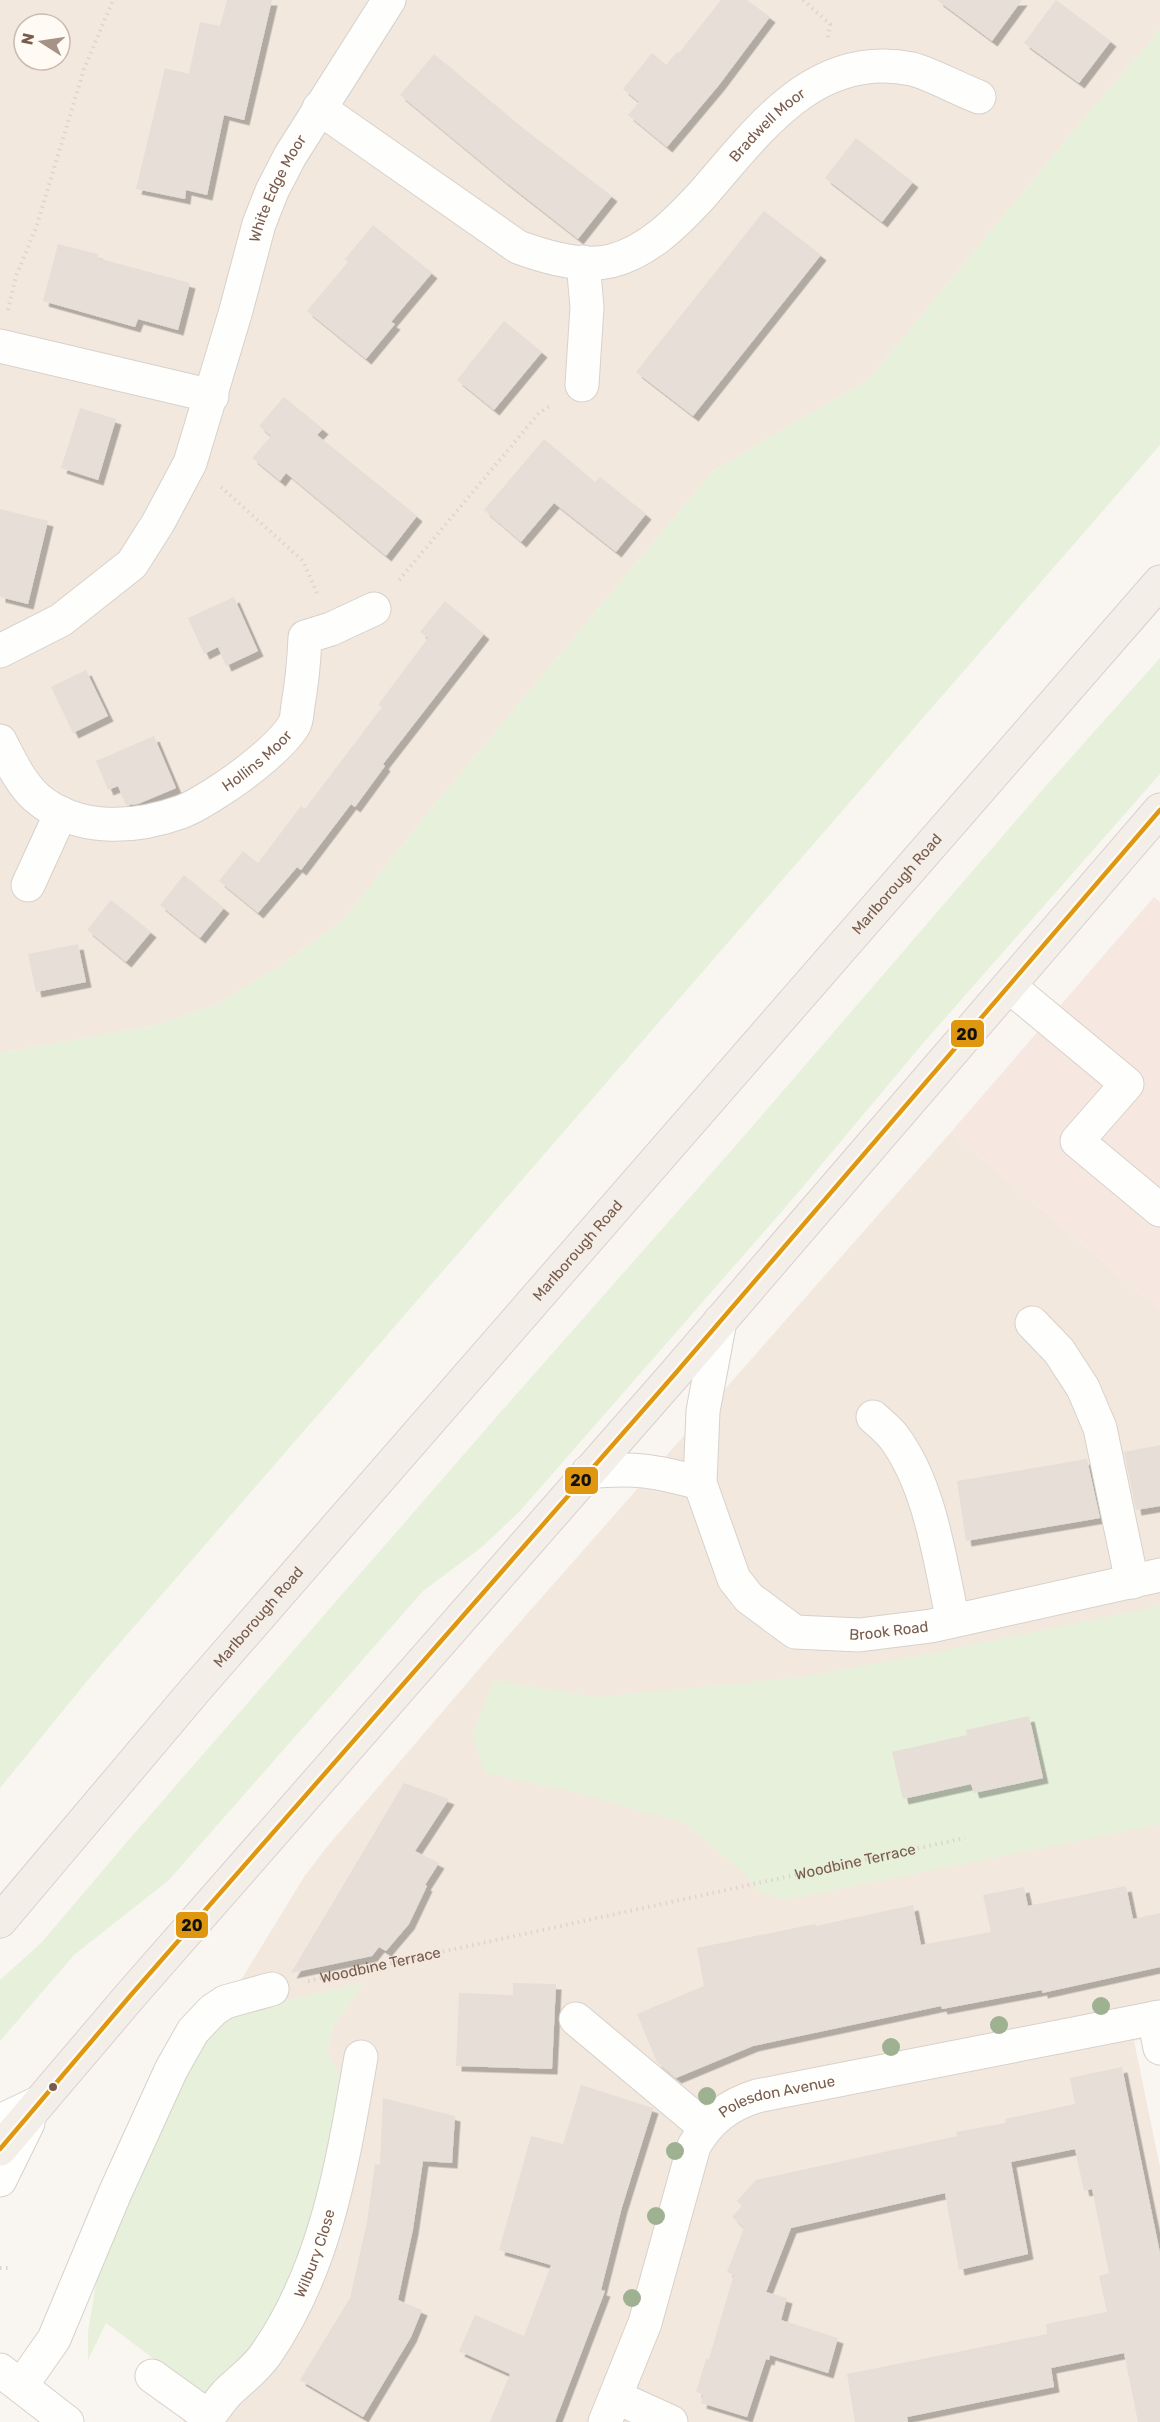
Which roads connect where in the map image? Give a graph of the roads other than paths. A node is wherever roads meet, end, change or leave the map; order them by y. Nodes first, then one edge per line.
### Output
1 (389, 0) edge
2 (979, 97) dead end
3 (319, 108) junction
4 (583, 262) junction
5 (3, 333) edge
6 (582, 385) road end
7 (212, 396) junction
8 (1160, 582) edge
9 (374, 609) road end
10 (0, 651) edge
11 (0, 741) edge
12 (61, 813) junction
13 (1156, 824) edge
14 (28, 885) dead end
15 (1009, 986) junction
16 (1160, 1210) edge
17 (720, 1321) junction
18 (1032, 1323) dead end
19 (873, 1417) dead end
20 (588, 1472) junction
21 (700, 1483) junction
22 (1146, 1579) edge
23 (953, 1621) junction
24 (0, 1921) edge
25 (272, 1989) road end
26 (576, 2019) dead end
27 (1158, 2028) edge
28 (361, 2057) dead end
29 (38, 2103) junction
30 (0, 2121) edge
31 (705, 2127) junction
32 (0, 2149) edge
33 (0, 2180) edge
34 (152, 2376) dead end
35 (10, 2378) edge
36 (610, 2409) edge
37 (207, 2419) edge
38 (67, 2422) edge
39 (671, 2422) edge

1 - 3 street, White Edge Moor
2 - 4 street, Bradwell Moor
3 - 4 street, Bradwell Moor
3 - 7 street, White Edge Moor
4 - 6 street
5 - 7 street
7 - 10 street, White Edge Moor
8 - 24 main road, Marlborough Road
9 - 12 street, Hollins Moor
11 - 12 street, Hollins Moor
12 - 14 street
13 - 15 main road
15 - 16 street
15 - 17 main road
17 - 20 main road
17 - 21 street, Brook Road
18 - 22 street
19 - 23 street
20 - 21 street
20 - 29 main road
21 - 23 street, Brook Road
22 - 23 street, Brook Road
25 - 35 street
26 - 31 street
27 - 31 street, Polesdon Avenue
28 - 37 street, Wilbury Close
29 - 30 street
29 - 32 main road
29 - 33 street
31 - 36 street, Polesdon Avenue
34 - 37 street
35 - 38 street
36 - 39 street

